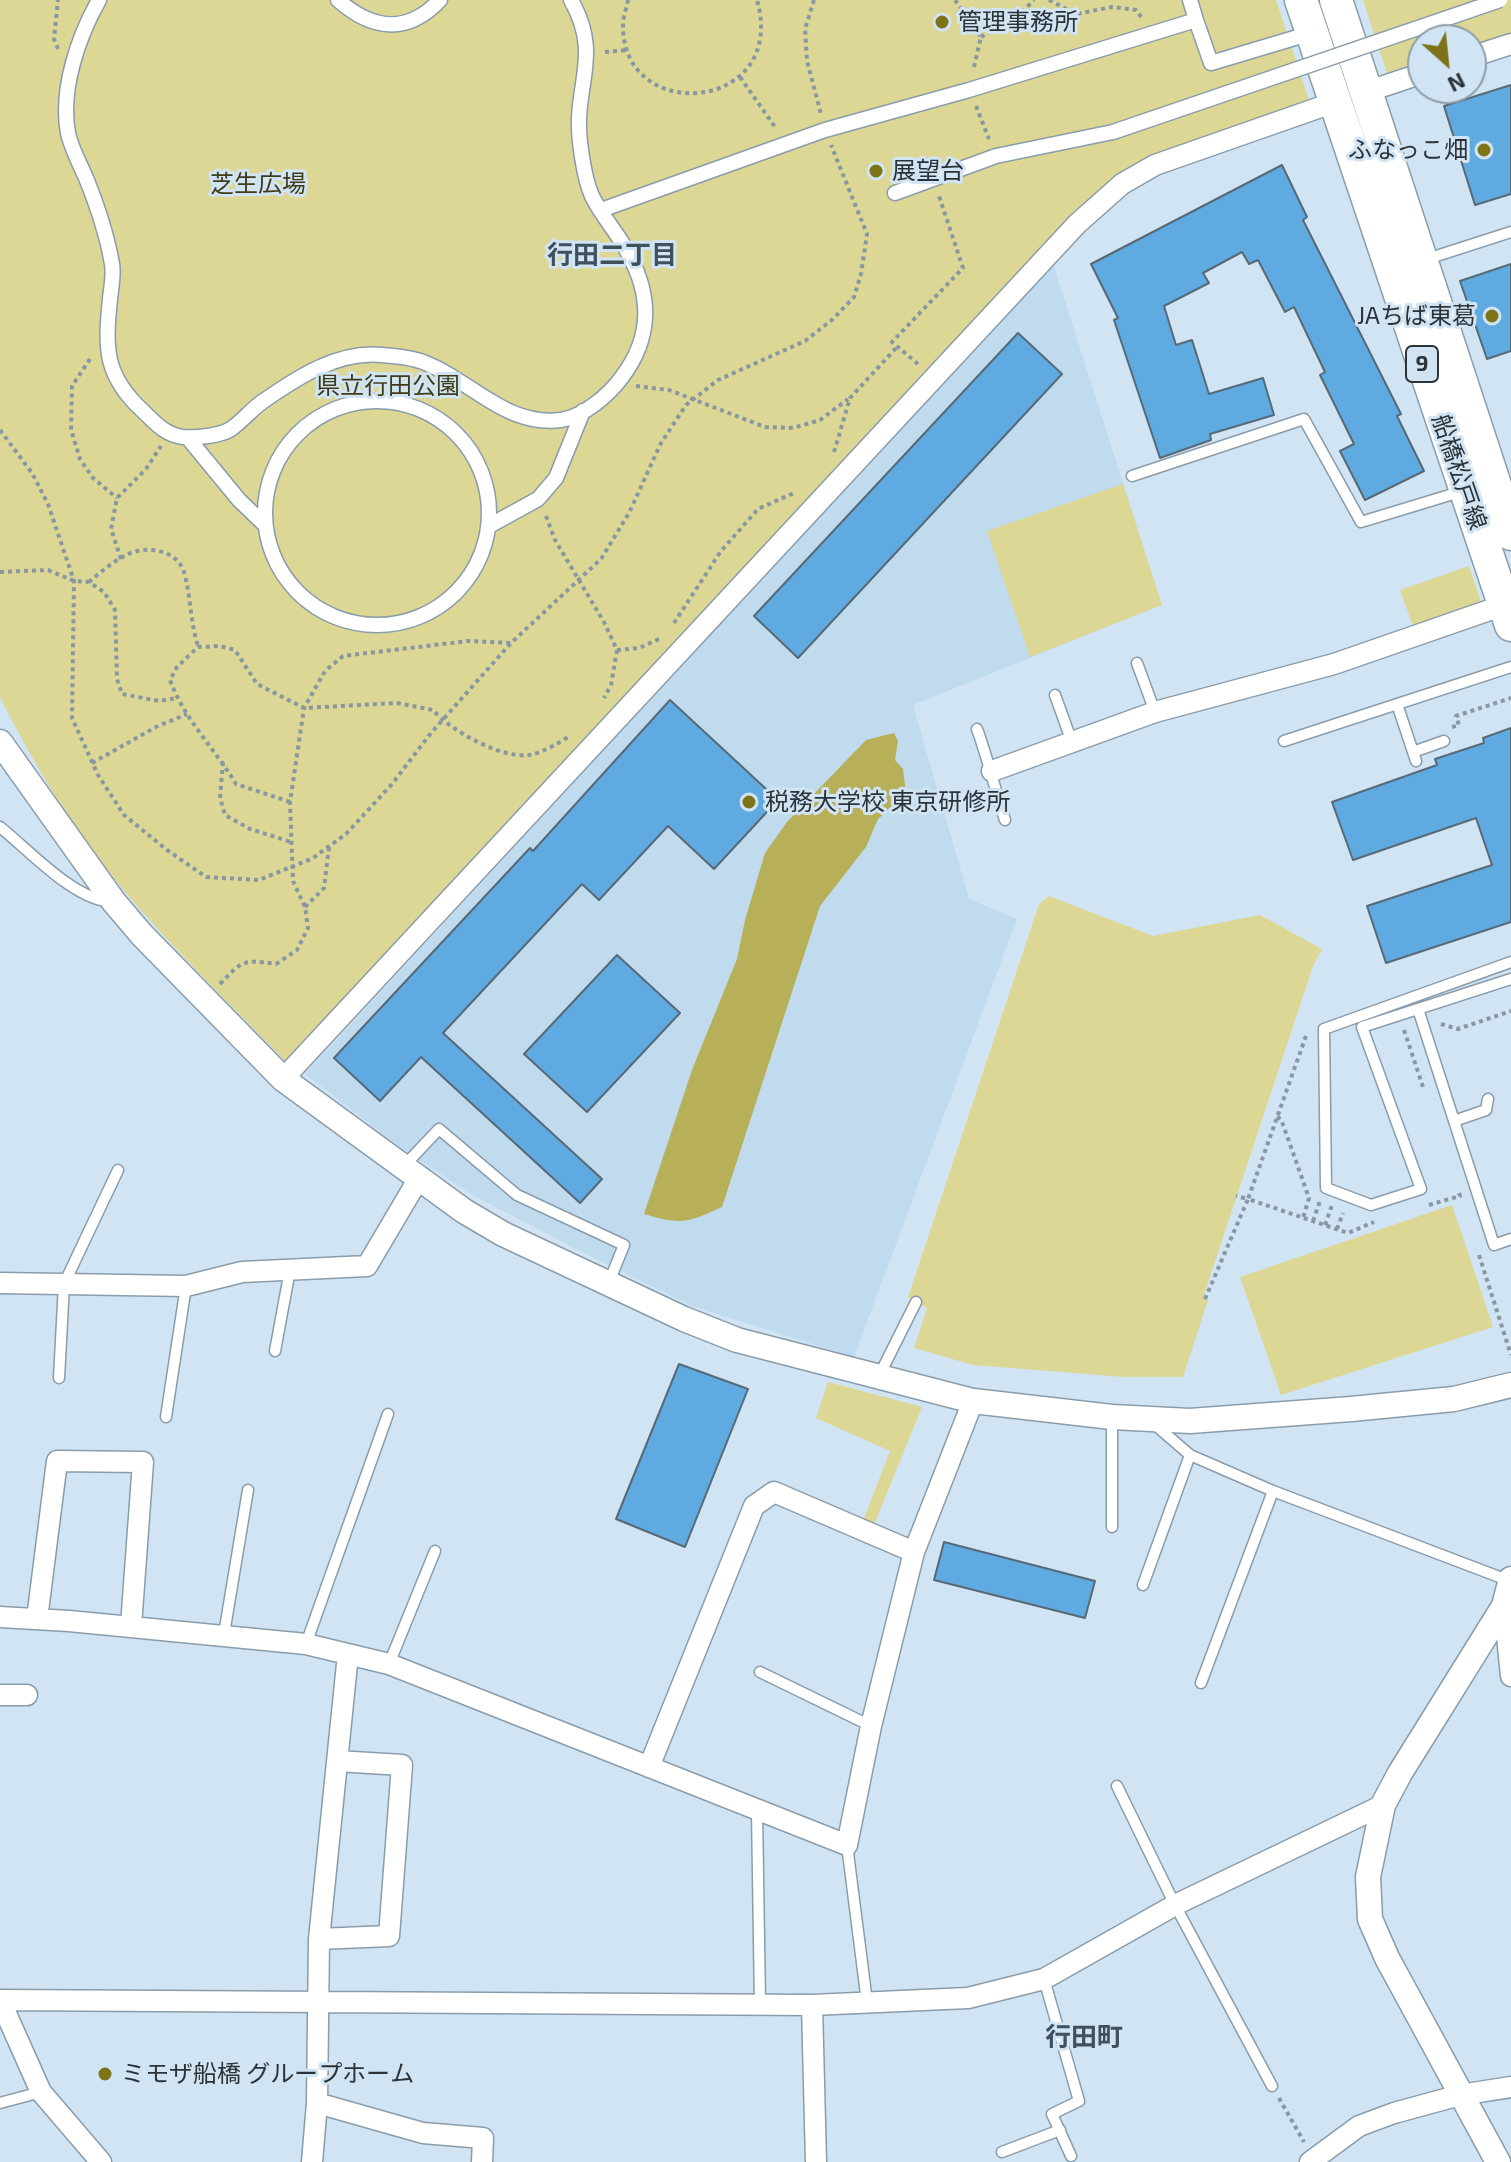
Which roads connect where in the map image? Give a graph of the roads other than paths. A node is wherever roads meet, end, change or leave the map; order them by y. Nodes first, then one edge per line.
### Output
1 (99, 0) edge
2 (338, 0) edge
3 (440, 0) edge
4 (571, 0) edge
5 (1190, 0) edge
6 (1301, 0) edge
7 (1336, 0) edge
8 (1500, 0) edge
9 (1196, 20) junction
10 (1298, 37) dead end
11 (1511, 44) edge
12 (1487, 52) edge
13 (1407, 78) edge
14 (1366, 92) junction
15 (1335, 102) junction
16 (895, 193) dead end
17 (601, 210) junction
18 (1511, 232) edge
19 (1421, 261) junction
20 (583, 411) junction
21 (188, 438) junction
22 (1132, 476) dead end
23 (1465, 490) junction
24 (265, 525) junction
25 (489, 526) junction
26 (1511, 534) edge
27 (1507, 615) edge
28 (1137, 663) dead end
29 (1511, 667) edge
30 (1055, 695) dead end
31 (1397, 704) junction
32 (1155, 712) junction
33 (977, 729) dead end
34 (1284, 741) dead end
35 (1444, 741) road end
36 (0, 742) edge
37 (1072, 742) junction
38 (992, 771) junction
39 (1005, 820) dead end
40 (0, 827) edge
41 (114, 902) junction
42 (1511, 962) edge
43 (1511, 979) edge
44 (1418, 1009) junction
45 (283, 1079) junction
46 (1488, 1099) dead end
47 (1454, 1121) junction
48 (118, 1170) dead end
49 (411, 1172) junction
50 (1511, 1239) edge
51 (290, 1268) junction
52 (0, 1283) edge
53 (64, 1284) junction
54 (609, 1284) junction
55 (186, 1286) junction
56 (916, 1302) dead end
57 (275, 1351) dead end
58 (878, 1377) junction
59 (59, 1378) dead end
60 (1511, 1385) edge
61 (973, 1401) junction
62 (388, 1414) dead end
63 (166, 1417) dead end
64 (1112, 1417) junction
65 (1150, 1420) junction
66 (1190, 1455) junction
67 (248, 1490) dead end
68 (1273, 1491) junction
69 (1112, 1527) dead end
70 (435, 1551) dead end
71 (914, 1552) junction
72 (1511, 1580) edge
73 (1143, 1585) dead end
74 (1504, 1606) junction
75 (0, 1617) edge
76 (37, 1619) junction
77 (131, 1626) junction
78 (224, 1634) junction
79 (306, 1644) junction
80 (348, 1654) junction
81 (389, 1664) junction
82 (760, 1672) dead end
83 (1511, 1676) edge
84 (1201, 1683) dead end
85 (0, 1695) edge
86 (27, 1695) dead end
87 (871, 1726) junction
88 (337, 1761) junction
89 (649, 1767) junction
90 (1117, 1786) dead end
91 (1383, 1805) junction
92 (757, 1810) junction
93 (847, 1845) junction
94 (1175, 1905) junction
95 (319, 1939) junction
96 (1044, 1979) junction
97 (317, 2002) junction
98 (867, 2002) junction
99 (1, 2003) edge
100 (760, 2005) junction
101 (812, 2005) junction
102 (1272, 2086) road end
103 (1511, 2087) edge
104 (41, 2092) junction
105 (1460, 2095) junction
106 (0, 2103) edge
107 (317, 2103) junction
108 (1060, 2130) junction
109 (1002, 2152) dead end
110 (1071, 2156) dead end
111 (1312, 2160) edge
112 (101, 2162) edge
113 (312, 2162) edge
114 (482, 2162) edge
115 (816, 2162) edge
116 (1498, 2162) edge

1 - 21 street
2 - 3 street
4 - 17 street
5 - 9 street
6 - 15 main road, 船橋松戸線 / 9
7 - 14 main road, 船橋松戸線 / 9
8 - 16 street, bridge
9 - 10 street
9 - 17 street
11 - 12 street
13 - 14 street
14 - 19 main road, 船橋松戸線 / 9
15 - 23 main road, 船橋松戸線 / 9
15 - 45 street
17 - 20 street
18 - 19 lane
19 - 26 main road, 船橋松戸線 / 9
20 - 21 street
20 - 25 street
21 - 24 street
22 - 23 lane
23 - 27 main road, 船橋松戸線 / 9
24 - 25 street
24 - 25 street
27 - 32 street
28 - 32 lane
29 - 31 lane
30 - 37 lane
31 - 34 lane
31 - 35 lane
32 - 37 street
33 - 38 lane
36 - 41 street
37 - 38 street
38 - 39 lane
40 - 41 lane
41 - 45 street
42 - 44 lane
43 - 44 lane
44 - 47 lane
45 - 49 street
46 - 47 lane
47 - 50 lane
48 - 53 lane
49 - 51 street
49 - 54 street
49 - 54 lane
51 - 55 street
51 - 57 lane
52 - 53 street
53 - 55 street
53 - 59 lane
54 - 58 street
55 - 63 lane
56 - 58 lane
58 - 61 street
60 - 65 street
61 - 64 street
61 - 71 street
62 - 79 lane
64 - 65 street
64 - 69 lane
65 - 66 lane
66 - 68 lane
66 - 73 lane
67 - 78 lane
68 - 72 lane
68 - 84 lane
70 - 81 lane
71 - 87 street
71 - 89 street
72 - 74 street
74 - 83 street
74 - 91 street
75 - 76 street
76 - 77 street
76 - 77 street
77 - 78 street
78 - 79 street
79 - 80 street
80 - 81 street
80 - 88 street
81 - 89 street
82 - 87 lane
85 - 86 street
87 - 93 street
88 - 95 street
88 - 95 street
89 - 92 street
90 - 94 lane
91 - 94 street
91 - 105 street
92 - 93 street
92 - 100 lane
93 - 98 lane
94 - 96 street
94 - 102 lane
95 - 97 street
96 - 98 street
96 - 108 lane
97 - 99 street
97 - 100 street
97 - 107 street
98 - 101 street
99 - 104 street
100 - 101 street
101 - 115 street
103 - 105 street
104 - 106 lane
104 - 112 street
105 - 111 street
105 - 116 street
107 - 113 street
107 - 114 street
108 - 109 lane
108 - 110 lane

